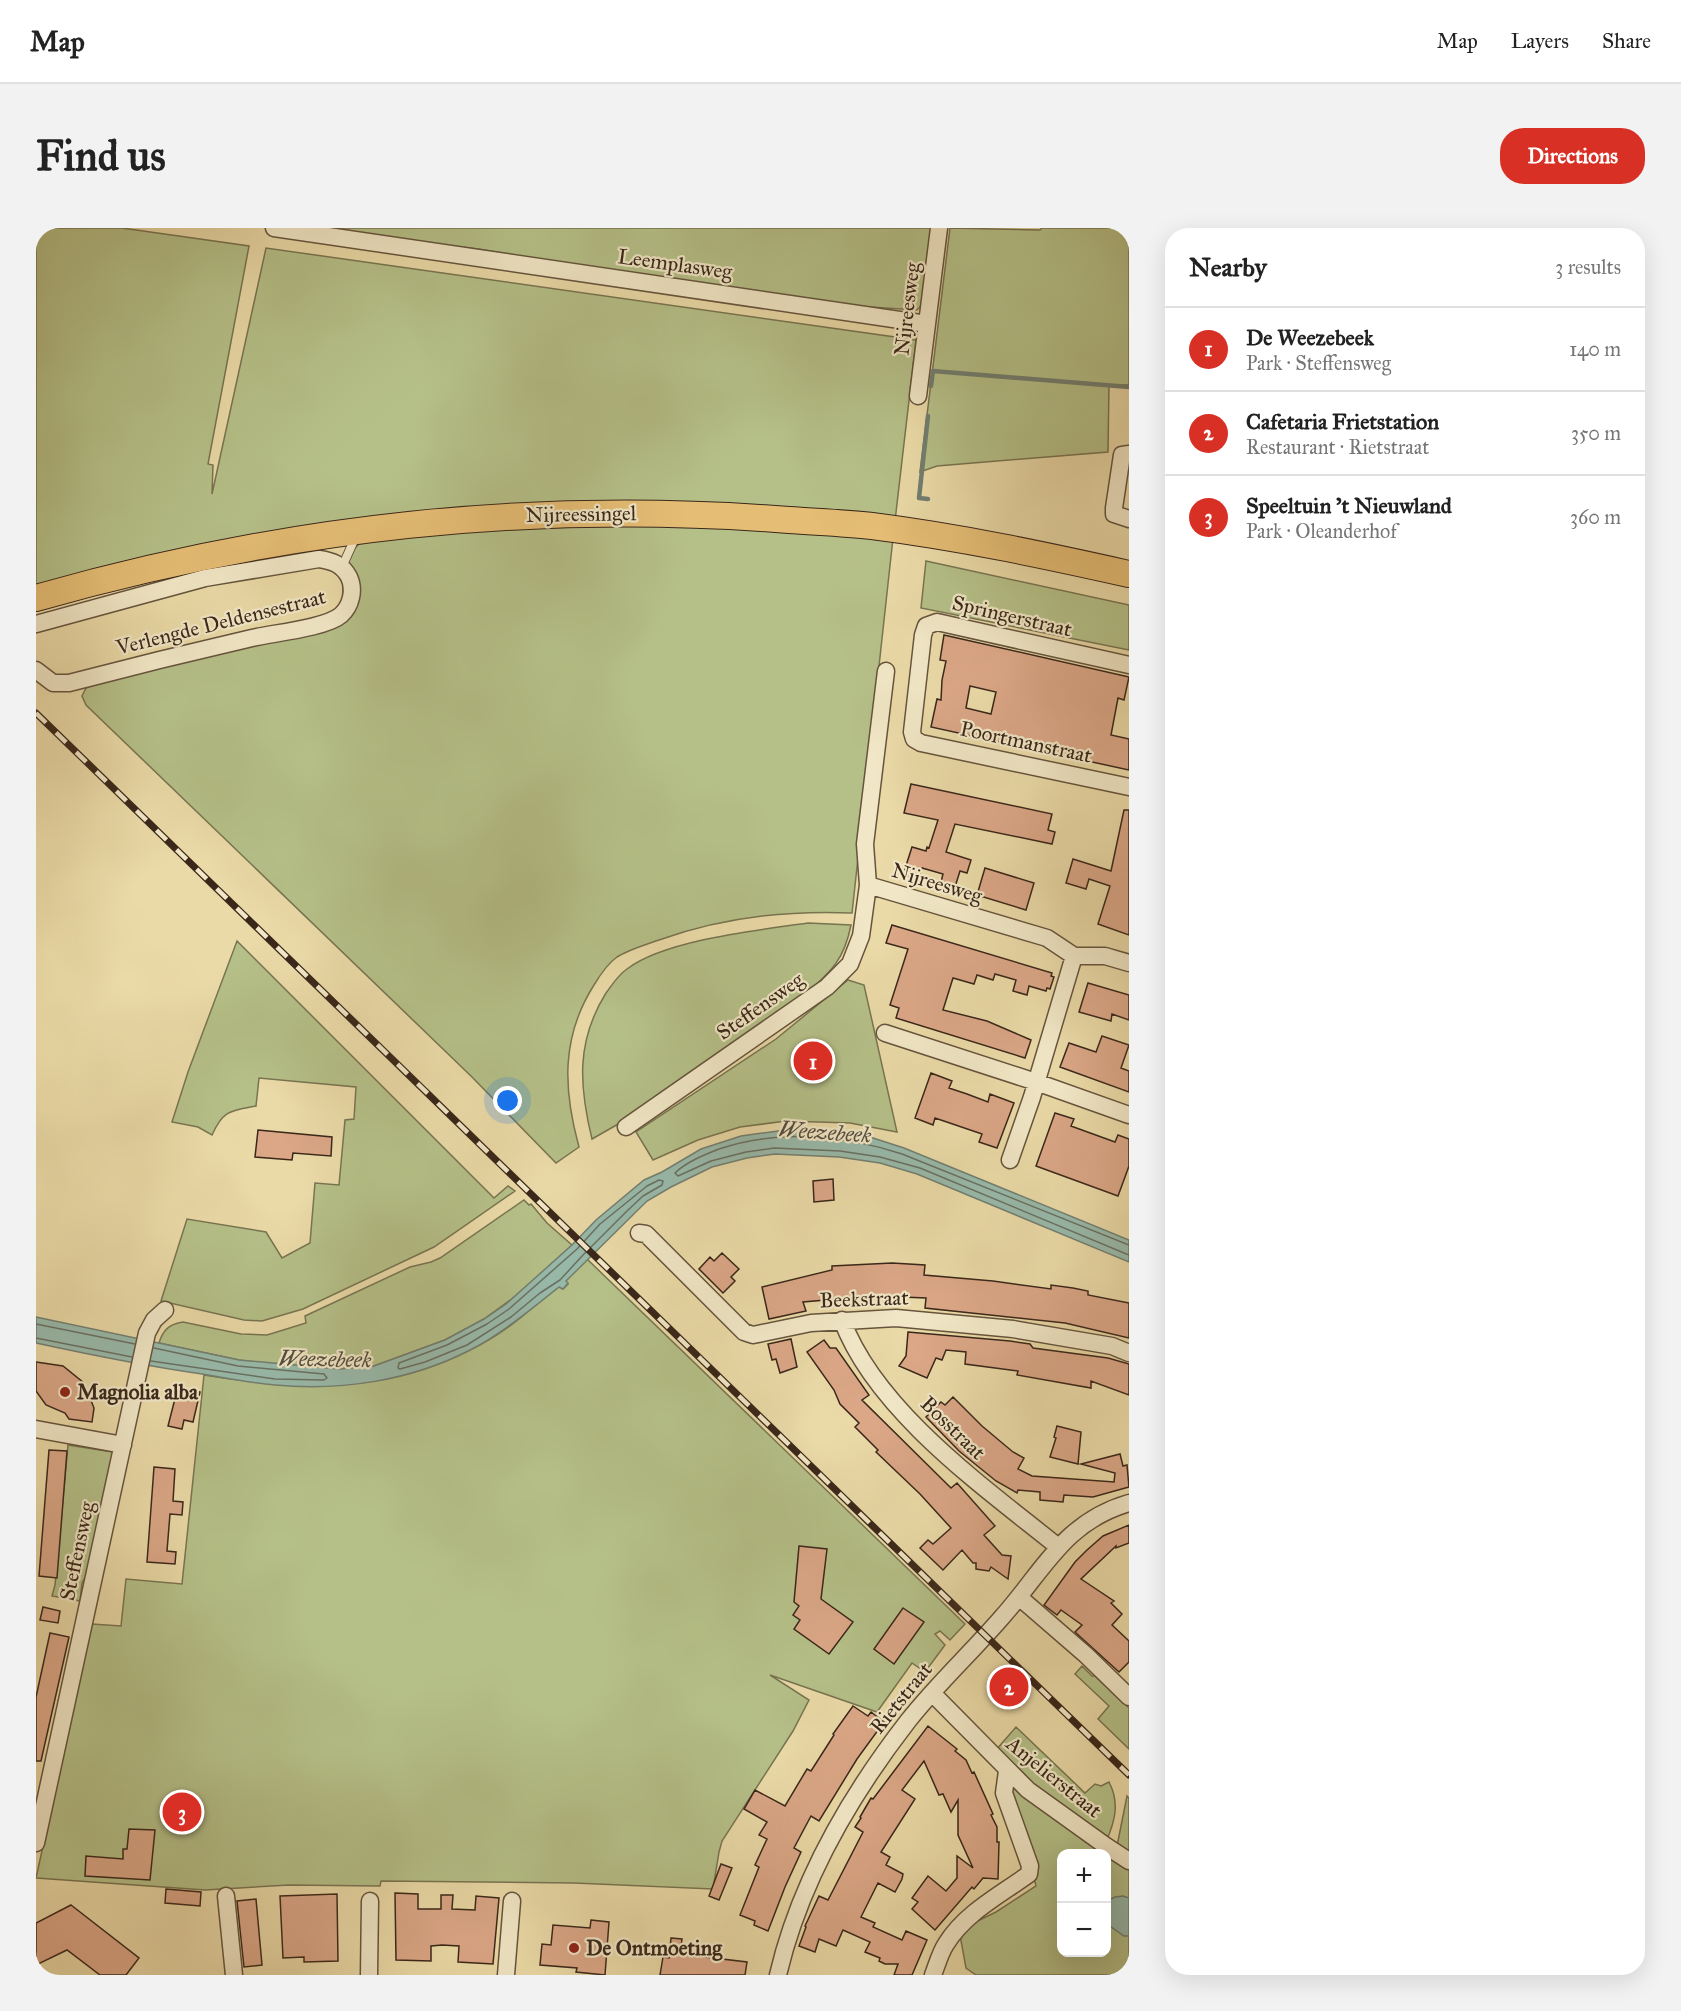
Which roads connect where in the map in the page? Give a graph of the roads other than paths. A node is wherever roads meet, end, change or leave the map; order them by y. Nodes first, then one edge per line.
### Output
1 (274, 228) edge
2 (939, 228) edge
3 (927, 324) junction
4 (918, 396) dead end
5 (1129, 454) edge
6 (1129, 519) edge
7 (358, 530) junction
8 (342, 567) junction
9 (1129, 574) edge
10 (36, 598) edge
11 (36, 624) edge
12 (1129, 665) edge
13 (36, 670) edge
14 (886, 671) dead end
15 (914, 739) joint
16 (1129, 787) edge
17 (867, 885) junction
18 (1074, 956) junction
19 (1129, 963) edge
20 (885, 1033) dead end
21 (1036, 1082) junction
22 (1129, 1115) edge
23 (626, 1127) dead end
24 (1010, 1160) dead end
25 (639, 1233) dead end
26 (165, 1310) dead end
27 (842, 1320) junction
28 (1129, 1353) edge
29 (36, 1429) edge
30 (123, 1445) junction
31 (1129, 1503) edge
32 (1058, 1546) junction
33 (1019, 1597) junction
34 (932, 1694) junction
35 (1129, 1697) edge
36 (1007, 1771) junction
37 (36, 1843) edge
38 (1129, 1861) edge
39 (226, 1896) dead end
40 (370, 1901) dead end
41 (512, 1901) dead end
42 (234, 1975) edge
43 (369, 1975) edge
44 (506, 1975) edge
45 (778, 1975) edge
46 (933, 1975) edge

1 - 3 street, Leemplasweg
2 - 3 street, Nijreesweg
3 - 4 street, Nijreesweg
5 - 6 street
7 - 8 lane
7 - 9 main road, Nijreessingel
7 - 10 main road, Nijreessingel
8 - 11 street, Verlengde Deldensestraat
8 - 13 street, Verlengde Deldensestraat
12 - 15 street, Springerstraat
14 - 17 street, Nijreesweg
15 - 16 street, Poortmanstraat
17 - 18 street, Nijreesweg
17 - 23 street, Steffensweg
18 - 19 street
18 - 21 street
20 - 21 street
21 - 22 street
21 - 24 street
25 - 27 street, Beekstraat
26 - 30 street, Steffensweg
27 - 28 street, Beekstraat
27 - 32 street, Bosstraat
29 - 30 street
30 - 37 street, Steffensweg
31 - 32 street, Rietstraat
32 - 33 street, Rietstraat
33 - 34 street, Rietstraat
33 - 35 street
34 - 36 street, Anjelierstraat
34 - 45 street, Rietstraat
36 - 38 street, Anjelierstraat
36 - 46 street
39 - 42 street
40 - 43 street
41 - 44 street

